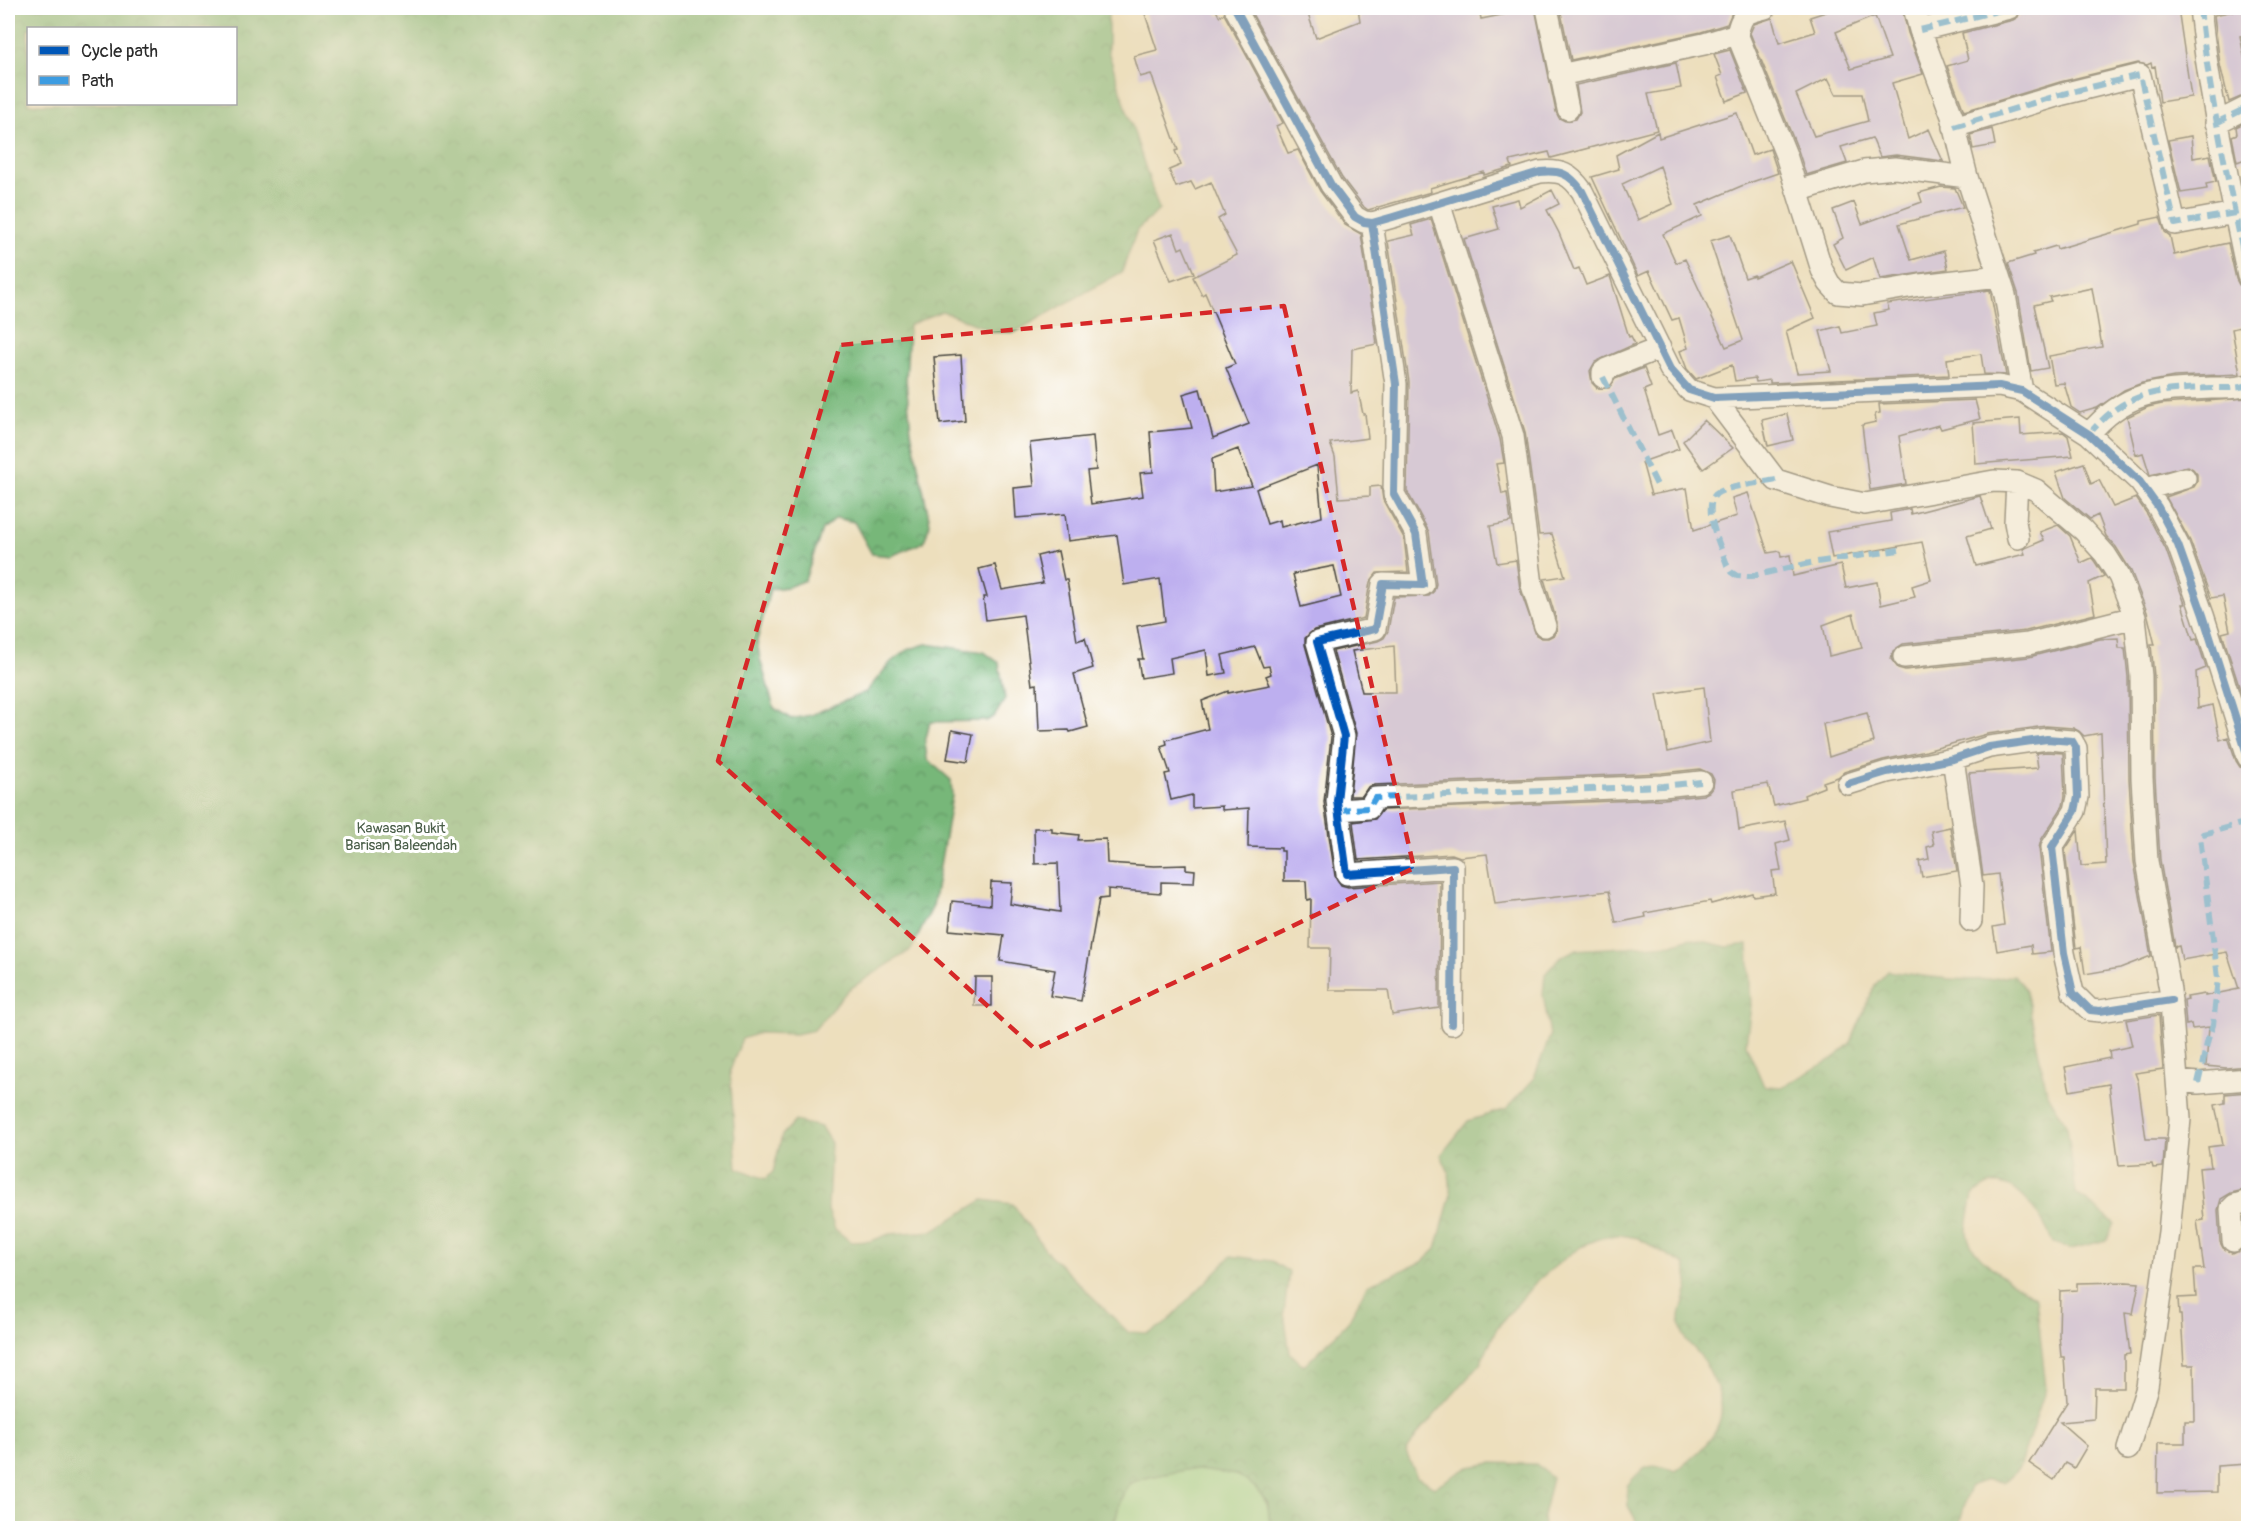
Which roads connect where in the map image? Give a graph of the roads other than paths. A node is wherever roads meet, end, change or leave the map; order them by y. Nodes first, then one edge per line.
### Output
1 (1235, 8) edge
2 (1547, 8) edge
3 (1914, 8) edge
4 (2009, 8) edge
5 (2200, 8) edge
6 (1753, 9) edge
7 (1920, 30) junction
8 (1737, 34) junction
9 (1560, 75) junction
10 (2248, 107) edge
11 (1568, 109) dead end
12 (2216, 123) junction
13 (1954, 127) junction
14 (1967, 177) junction
15 (1797, 191) junction
16 (1439, 203) junction
17 (2235, 213) junction
18 (1372, 223) junction
19 (1999, 276) junction
20 (2248, 276) edge
21 (1660, 348) junction
22 (1603, 377) dead end
23 (2248, 385) edge
24 (2022, 391) junction
25 (1714, 398) junction
26 (2090, 434) junction
27 (2185, 478) dead end
28 (2017, 482) junction
29 (2146, 489) junction
30 (2018, 538) dead end
31 (2135, 617) junction
32 (1545, 626) dead end
33 (1904, 657) dead end
34 (2248, 757) edge
35 (1953, 759) junction
36 (1701, 782) dead end
37 (1848, 784) dead end
38 (1338, 810) junction
39 (1971, 921) dead end
40 (2171, 1000) junction
41 (1452, 1024) dead end
42 (2248, 1079) edge
43 (2177, 1081) junction
44 (2248, 1201) edge
45 (2233, 1241) dead end
46 (2128, 1449) dead end

1 - 18 street
2 - 9 street
3 - 7 street
4 - 7 street
5 - 12 street
6 - 8 street
7 - 13 street
8 - 9 street
8 - 15 street
9 - 11 street
10 - 12 street
12 - 17 street
13 - 14 street
13 - 17 street
14 - 15 street
14 - 19 street
15 - 19 street
16 - 18 street
16 - 21 street
16 - 32 street
17 - 20 street
18 - 38 street
19 - 24 street
21 - 22 street
21 - 25 street
23 - 26 street
24 - 25 street
24 - 26 street
25 - 28 street
26 - 29 street
27 - 29 street
28 - 30 street
28 - 31 street
29 - 34 street
31 - 33 street
31 - 40 street
35 - 37 street
35 - 39 street
35 - 40 street
36 - 38 street
38 - 41 street
40 - 43 street
42 - 43 street
43 - 46 street
44 - 45 street

